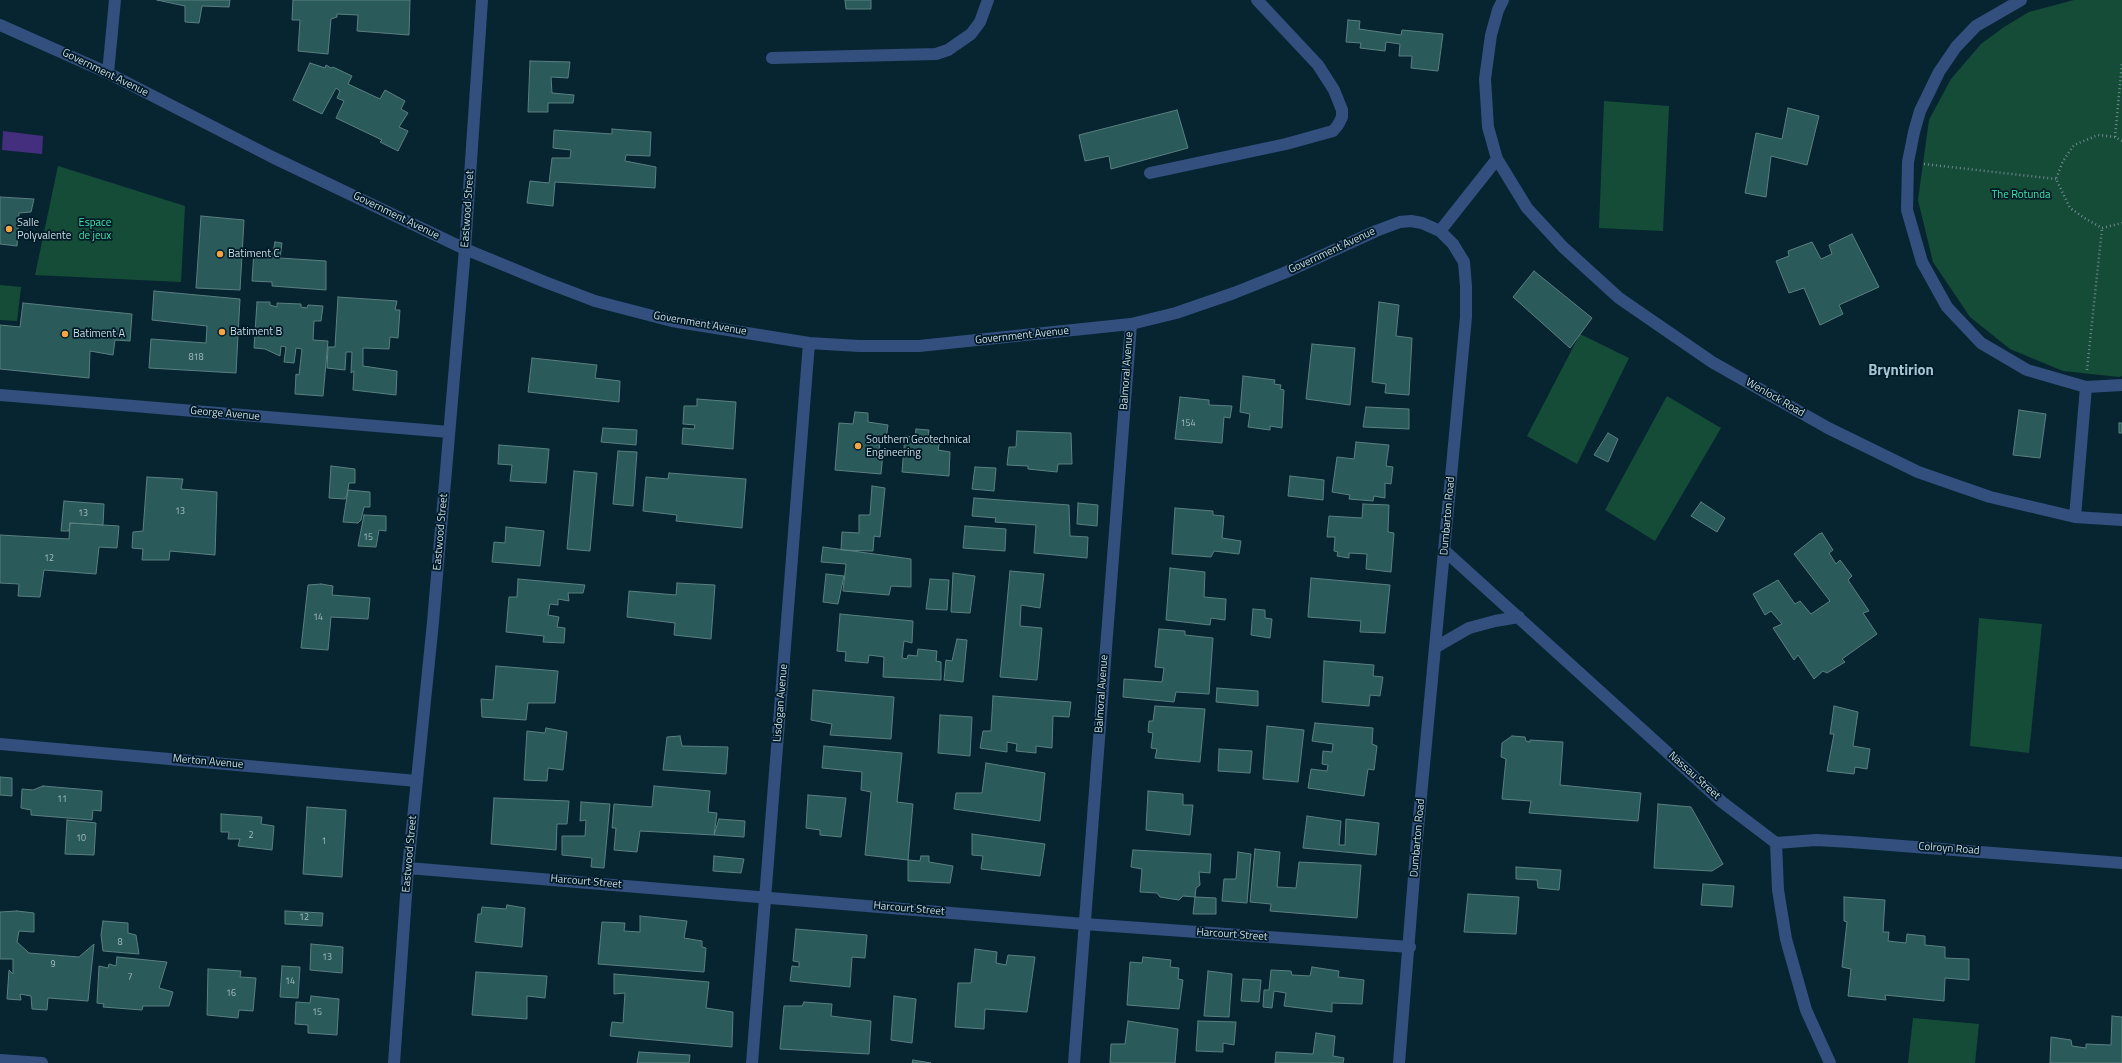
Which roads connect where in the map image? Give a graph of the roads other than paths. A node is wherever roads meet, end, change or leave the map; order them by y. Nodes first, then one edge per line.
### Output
1 (114, 0) edge
2 (482, 0) edge
3 (988, 0) edge
4 (1258, 0) edge
5 (1503, 0) edge
6 (2021, 0) edge
7 (0, 25) edge
8 (772, 58) dead end
9 (108, 74) junction
10 (1497, 159) junction
11 (1150, 173) dead end
12 (1440, 231) junction
13 (465, 249) junction
14 (1131, 324) junction
15 (809, 343) junction
16 (2122, 385) edge
17 (2086, 387) junction
18 (0, 395) edge
19 (449, 432) junction
20 (2075, 516) junction
21 (2122, 520) edge
22 (1445, 551) junction
23 (1520, 617) junction
24 (1436, 647) junction
25 (0, 744) edge
26 (417, 781) junction
27 (1776, 843) junction
28 (2122, 863) edge
29 (408, 868) junction
30 (765, 896) junction
31 (1084, 924) junction
32 (1410, 948) junction
33 (0, 1060) edge
34 (42, 1063) edge
35 (394, 1063) edge
36 (752, 1063) edge
37 (1074, 1063) edge
38 (1400, 1063) edge
39 (1830, 1063) edge

1 - 9 street
2 - 13 street, Eastwood Street
3 - 8 street
4 - 11 street
5 - 10 street
6 - 17 street
7 - 9 street, Government Avenue
9 - 13 street, Government Avenue
10 - 12 street
10 - 20 street, Wenlock Road
12 - 14 street, Government Avenue
12 - 22 street, Dumbarton Road
13 - 15 street, Government Avenue
13 - 19 street, Eastwood Street
14 - 15 street, Government Avenue
14 - 31 street, Balmoral Avenue
15 - 30 street, Lisdogan Avenue
16 - 17 street
17 - 20 street
18 - 19 street, George Avenue
19 - 26 street, Eastwood Street
20 - 21 street, Wenlock Road
22 - 23 street, Nassau Street
22 - 24 street, Dumbarton Road
23 - 24 street
23 - 27 street, Nassau Street
24 - 32 street, Dumbarton Road
25 - 26 street, Merton Avenue
26 - 29 street, Eastwood Street
27 - 28 street, Colroyn Road
27 - 39 street
29 - 30 street, Harcourt Street
29 - 35 street, Eastwood Street
30 - 31 street, Harcourt Street
30 - 36 street, Lisdogan Avenue
31 - 32 street, Harcourt Street
31 - 37 street, Balmoral Avenue
32 - 38 street, Dumbarton Road
33 - 34 street

